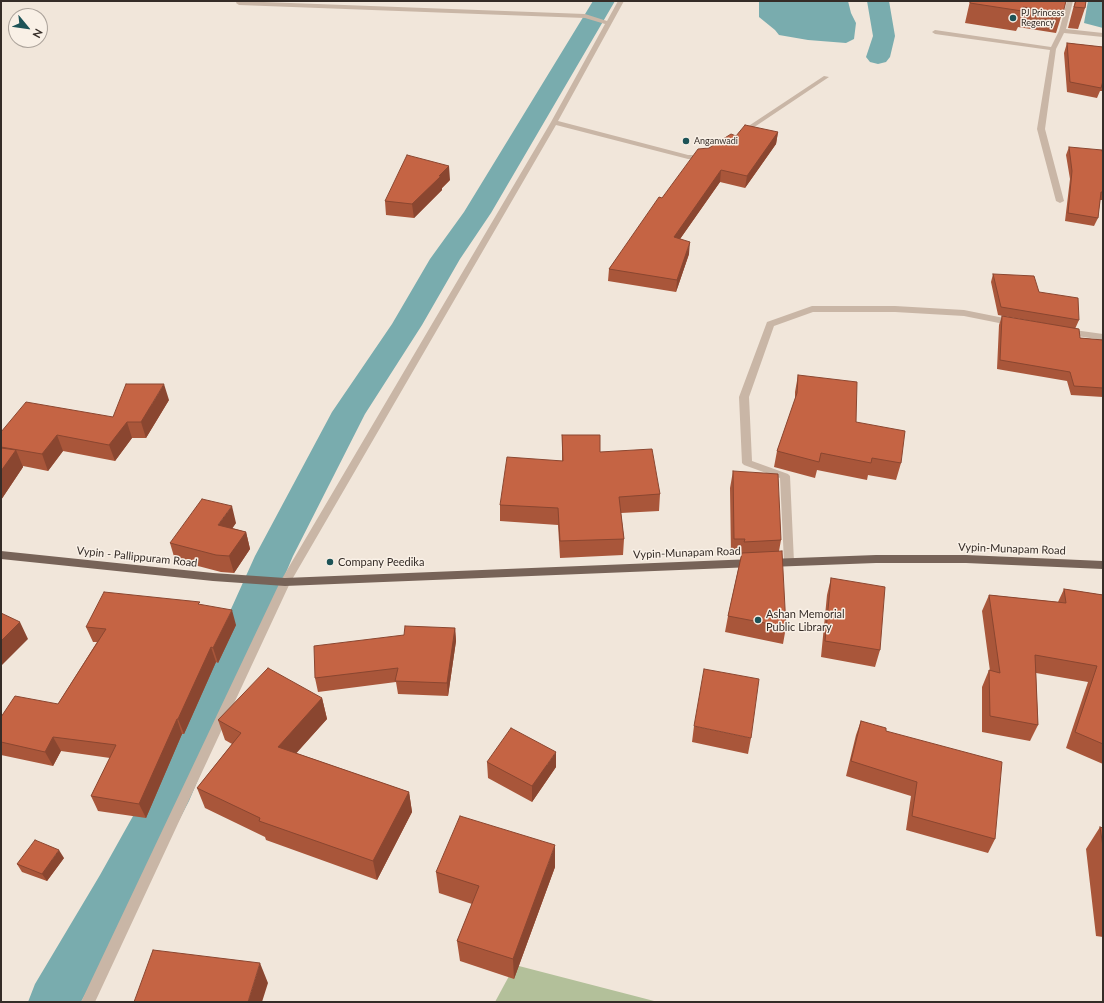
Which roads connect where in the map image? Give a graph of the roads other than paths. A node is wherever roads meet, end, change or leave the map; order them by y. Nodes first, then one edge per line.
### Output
1 (240, 1) edge
2 (621, 1) edge
3 (1070, 1) edge
4 (609, 23) junction
5 (1062, 31) junction
6 (935, 32) dead end
7 (1103, 36) edge
8 (1053, 49) junction
9 (826, 77) dead end
10 (554, 122) junction
11 (733, 139) edge
12 (713, 152) edge
13 (1060, 201) dead end
14 (1022, 325) edge
15 (1058, 331) edge
16 (1103, 337) edge
17 (1, 555) edge
18 (789, 562) junction
19 (1103, 565) edge
20 (272, 581) joint
21 (285, 582) junction
22 (88, 1002) edge

1 - 4 street
2 - 4 street
3 - 5 street
4 - 10 street
5 - 7 street
5 - 8 street
6 - 8 street
8 - 13 street
9 - 11 street
10 - 12 street
10 - 21 street
14 - 18 street
15 - 16 street
17 - 20 main road, Vypin - Pallippuram Road
18 - 19 main road, Vypin-Munapam Road
18 - 21 main road, Vypin-Munapam Road
20 - 21 main road, Vypin-Munapam Road
21 - 22 street

